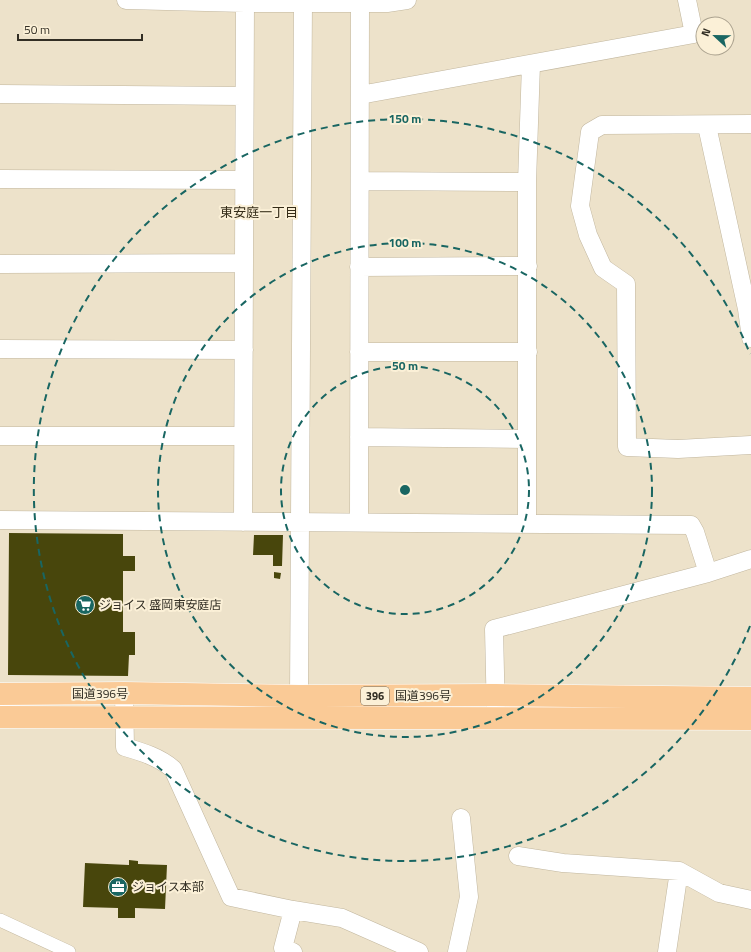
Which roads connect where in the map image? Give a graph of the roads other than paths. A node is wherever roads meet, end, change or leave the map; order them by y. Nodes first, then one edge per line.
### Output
1 (126, 0) edge
2 (407, 0) edge
3 (687, 0) edge
4 (303, 1) edge
5 (245, 2) edge
6 (360, 3) junction
7 (531, 64) junction
8 (0, 94) edge
9 (360, 95) junction
10 (243, 96) junction
11 (751, 124) edge
12 (707, 126) junction
13 (0, 179) edge
14 (244, 180) junction
15 (360, 181) junction
16 (527, 182) junction
17 (244, 263) junction
18 (0, 264) edge
19 (528, 266) junction
20 (359, 267) junction
21 (749, 309) edge
22 (751, 338) edge
23 (0, 349) edge
24 (244, 350) junction
25 (358, 352) junction
26 (528, 352) junction
27 (0, 436) edge
28 (243, 436) junction
29 (359, 437) junction
30 (527, 439) junction
31 (751, 445) edge
32 (0, 520) edge
33 (358, 521) junction
34 (243, 522) junction
35 (300, 522) junction
36 (527, 523) junction
37 (751, 558) edge
38 (708, 573) junction
39 (124, 693) junction
40 (0, 694) edge
41 (495, 695) junction
42 (299, 696) junction
43 (751, 698) edge
44 (0, 717) edge
45 (124, 717) junction
46 (496, 718) junction
47 (751, 719) edge
48 (461, 818) dead end
49 (518, 856) dead end
50 (679, 871) junction
51 (751, 900) edge
52 (293, 910) junction
53 (0, 920) edge
54 (69, 952) edge
55 (293, 952) edge
56 (419, 952) edge
57 (457, 952) edge
58 (667, 952) edge

1 - 5 street
2 - 6 street
3 - 7 street
4 - 5 street
4 - 6 street
4 - 35 street
5 - 10 street
6 - 9 street
7 - 9 street
7 - 16 street
8 - 10 street
9 - 15 street
10 - 14 street
11 - 12 street
12 - 21 street
12 - 31 street
13 - 14 street
14 - 17 street
15 - 16 street
15 - 20 street
16 - 19 street
17 - 18 street
17 - 24 street
19 - 20 street
19 - 26 street
20 - 25 street
21 - 22 street
23 - 24 street
24 - 28 street
25 - 26 street
25 - 29 street
26 - 30 street
27 - 28 street
28 - 34 street
29 - 30 street
29 - 33 street
30 - 36 street
32 - 34 street
33 - 35 street
33 - 36 street
34 - 35 street
35 - 42 street
36 - 38 street
37 - 38 street
38 - 41 street
39 - 40 highway, 国道396号 / 396
39 - 42 highway, 国道396号 / 396
39 - 45 street
41 - 42 highway, 国道396号 / 396
41 - 43 highway, 国道396号 / 396
41 - 46 street
44 - 45 highway, 国道396号 / 396
45 - 46 highway, 国道396号 / 396
45 - 52 street
46 - 47 highway, 国道396号 / 396
48 - 57 street
49 - 50 street
50 - 51 street
50 - 58 street
52 - 55 street
52 - 56 street
53 - 54 street

